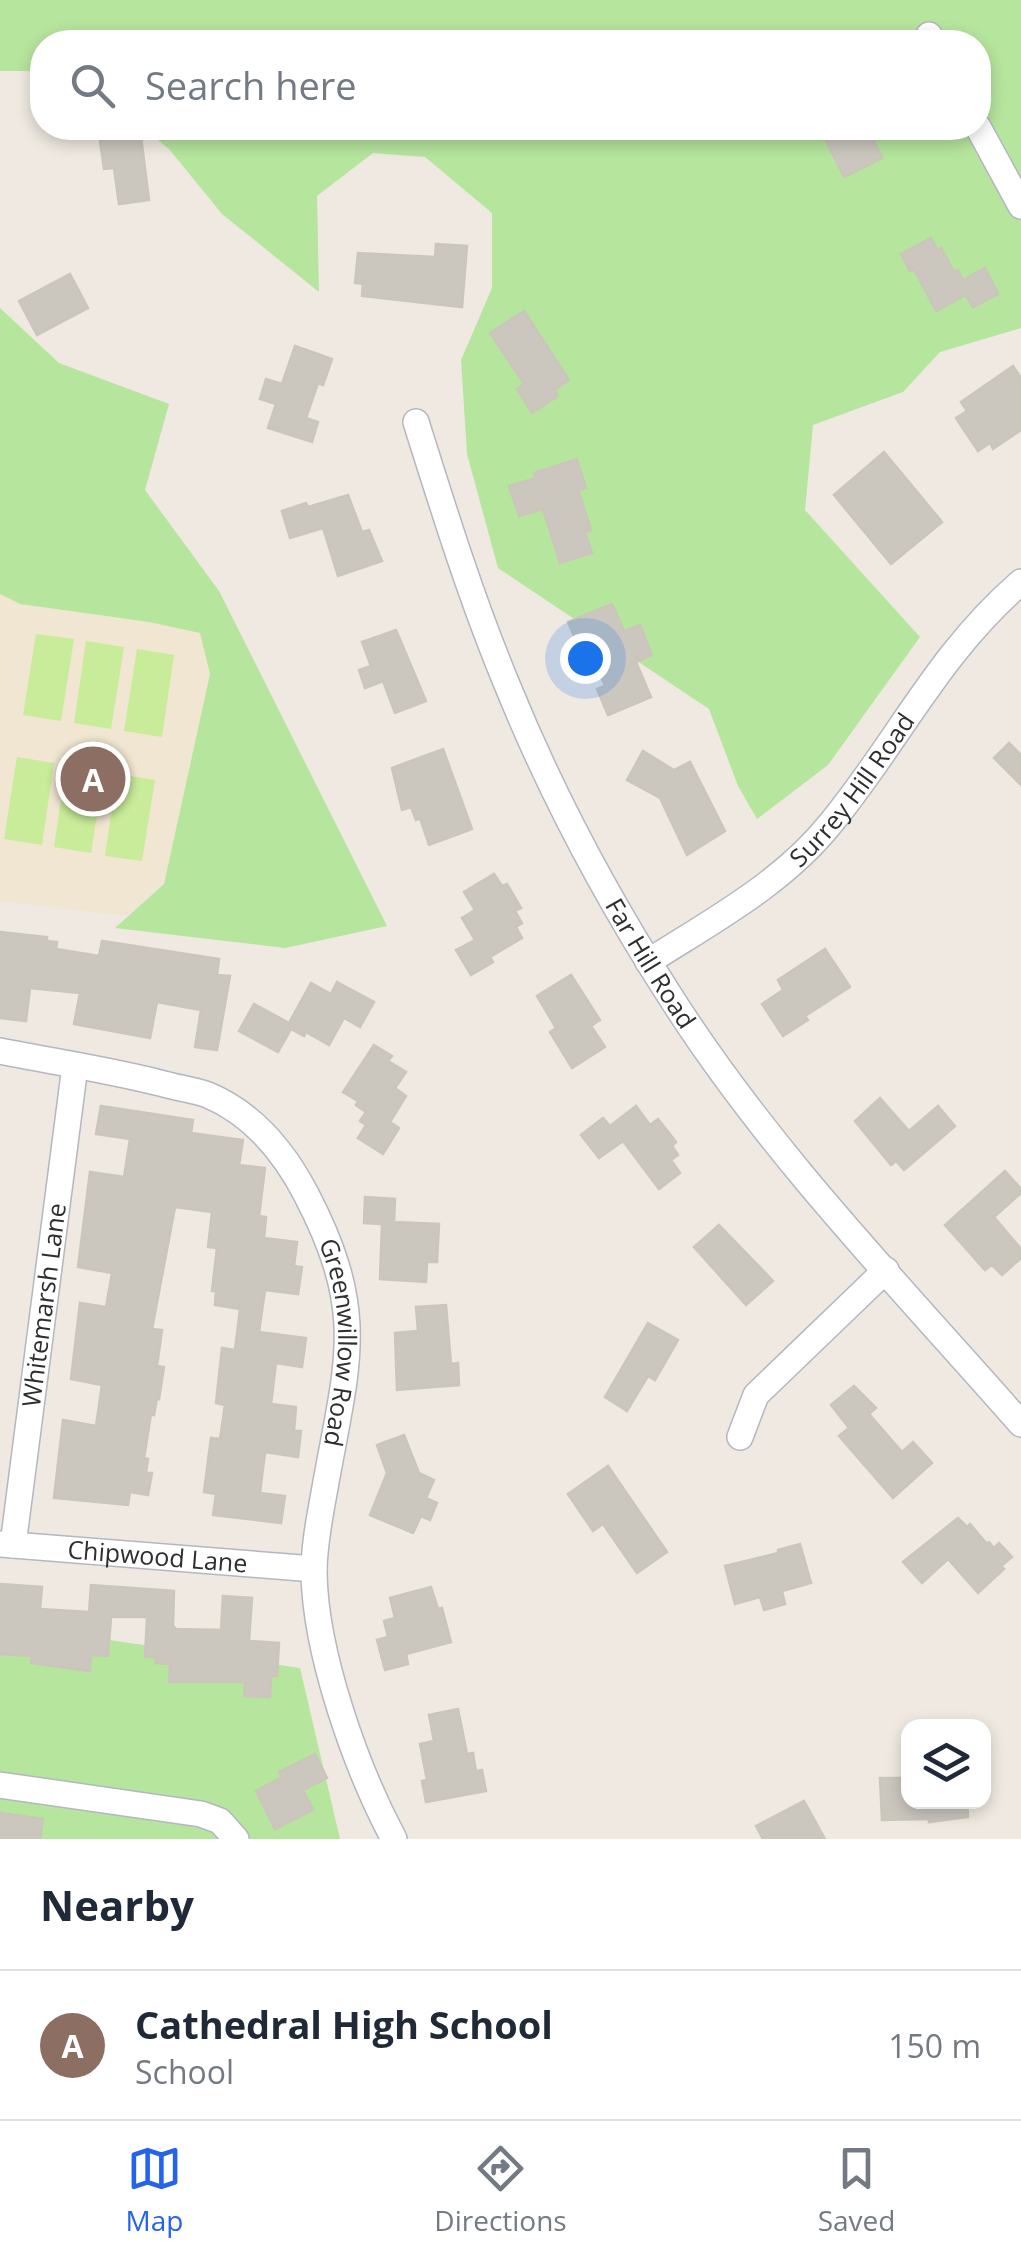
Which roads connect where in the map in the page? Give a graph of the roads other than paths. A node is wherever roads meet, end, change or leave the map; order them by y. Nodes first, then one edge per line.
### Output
1 (986, 140) edge
2 (1021, 206) edge
3 (416, 422) dead end
4 (1021, 582) edge
5 (648, 962) junction
6 (0, 1051) edge
7 (75, 1066) junction
8 (886, 1270) junction
9 (1021, 1424) edge
10 (740, 1438) dead end
11 (7, 1545) edge
12 (314, 1569) junction
13 (0, 1785) edge
14 (236, 1839) edge
15 (394, 1839) edge

1 - 2 street
3 - 5 street, Far Hill Road
4 - 5 street, Surrey Hill Road
5 - 8 street, Far Hill Road
6 - 7 street, Greenwillow Road
7 - 11 street, Whitemarsh Lane
7 - 12 street, Greenwillow Road
8 - 9 street, Far Hill Road
8 - 10 street
11 - 12 street, Chipwood Lane
12 - 15 street, Greenwillow Road
13 - 14 street

